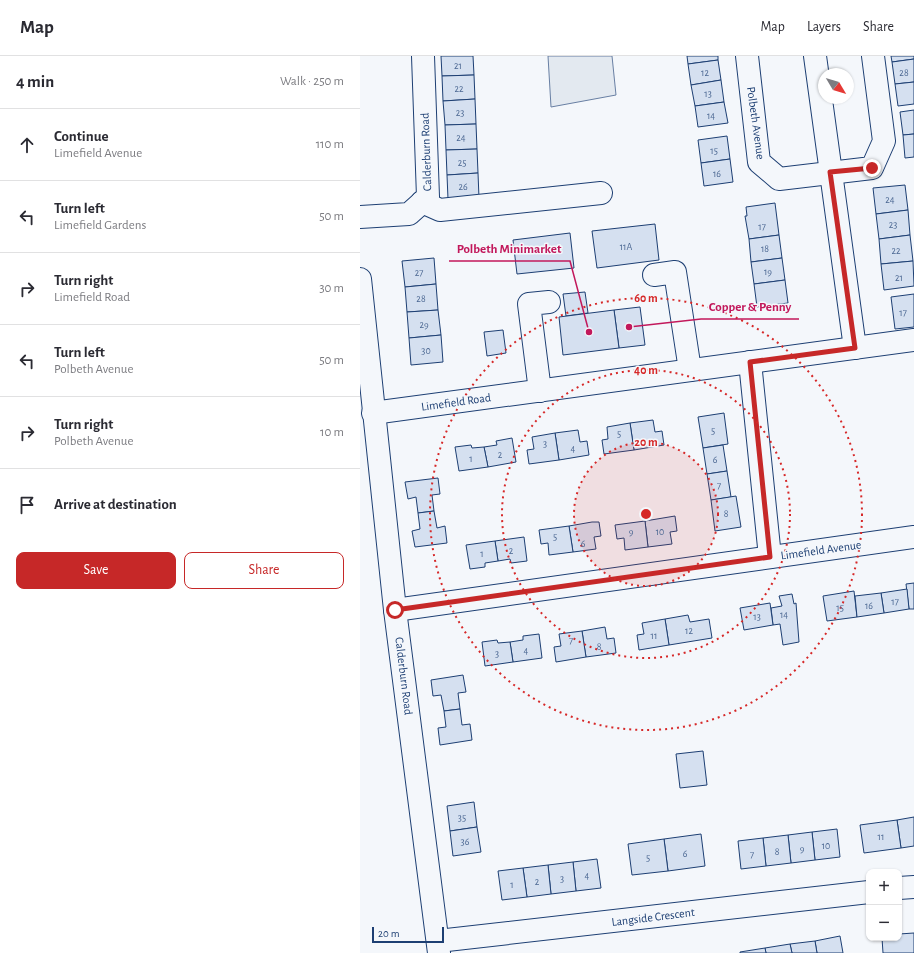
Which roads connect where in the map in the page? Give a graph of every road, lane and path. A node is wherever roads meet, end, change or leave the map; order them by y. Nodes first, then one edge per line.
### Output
1 (423, 56) edge
2 (747, 56) edge
3 (815, 56) edge
4 (873, 56) edge
5 (830, 172) junction
6 (601, 193) dead end
7 (422, 202) junction
8 (360, 217) edge
9 (654, 275) dead end
10 (360, 279) edge
11 (549, 302) dead end
12 (914, 340) edge
13 (855, 348) junction
14 (750, 362) junction
15 (690, 370) junction
16 (540, 391) junction
17 (373, 413) junction
18 (914, 538) edge
19 (770, 557) junction
20 (395, 610) junction
21 (914, 887) edge
22 (902, 888) edge
23 (866, 892) edge
24 (438, 947) edge

1 - 7 street, Calderburn Road
2 - 5 street, Polbeth Avenue
3 - 5 street
4 - 5 street, Polbeth Avenue
5 - 13 street
6 - 7 street
7 - 8 street, Calderburn Road
9 - 15 street
10 - 17 street, Calderburn Road
11 - 16 street
12 - 13 street, Limefield Road
13 - 14 street, Limefield Road
14 - 15 street, Limefield Road
14 - 19 street
15 - 16 street, Limefield Road
16 - 17 street, Limefield Road
17 - 20 street, Calderburn Road
18 - 19 street, Limefield Avenue
19 - 20 street, Limefield Avenue
20 - 24 street, Calderburn Road
21 - 22 street
23 - 24 street, Langside Crescent

